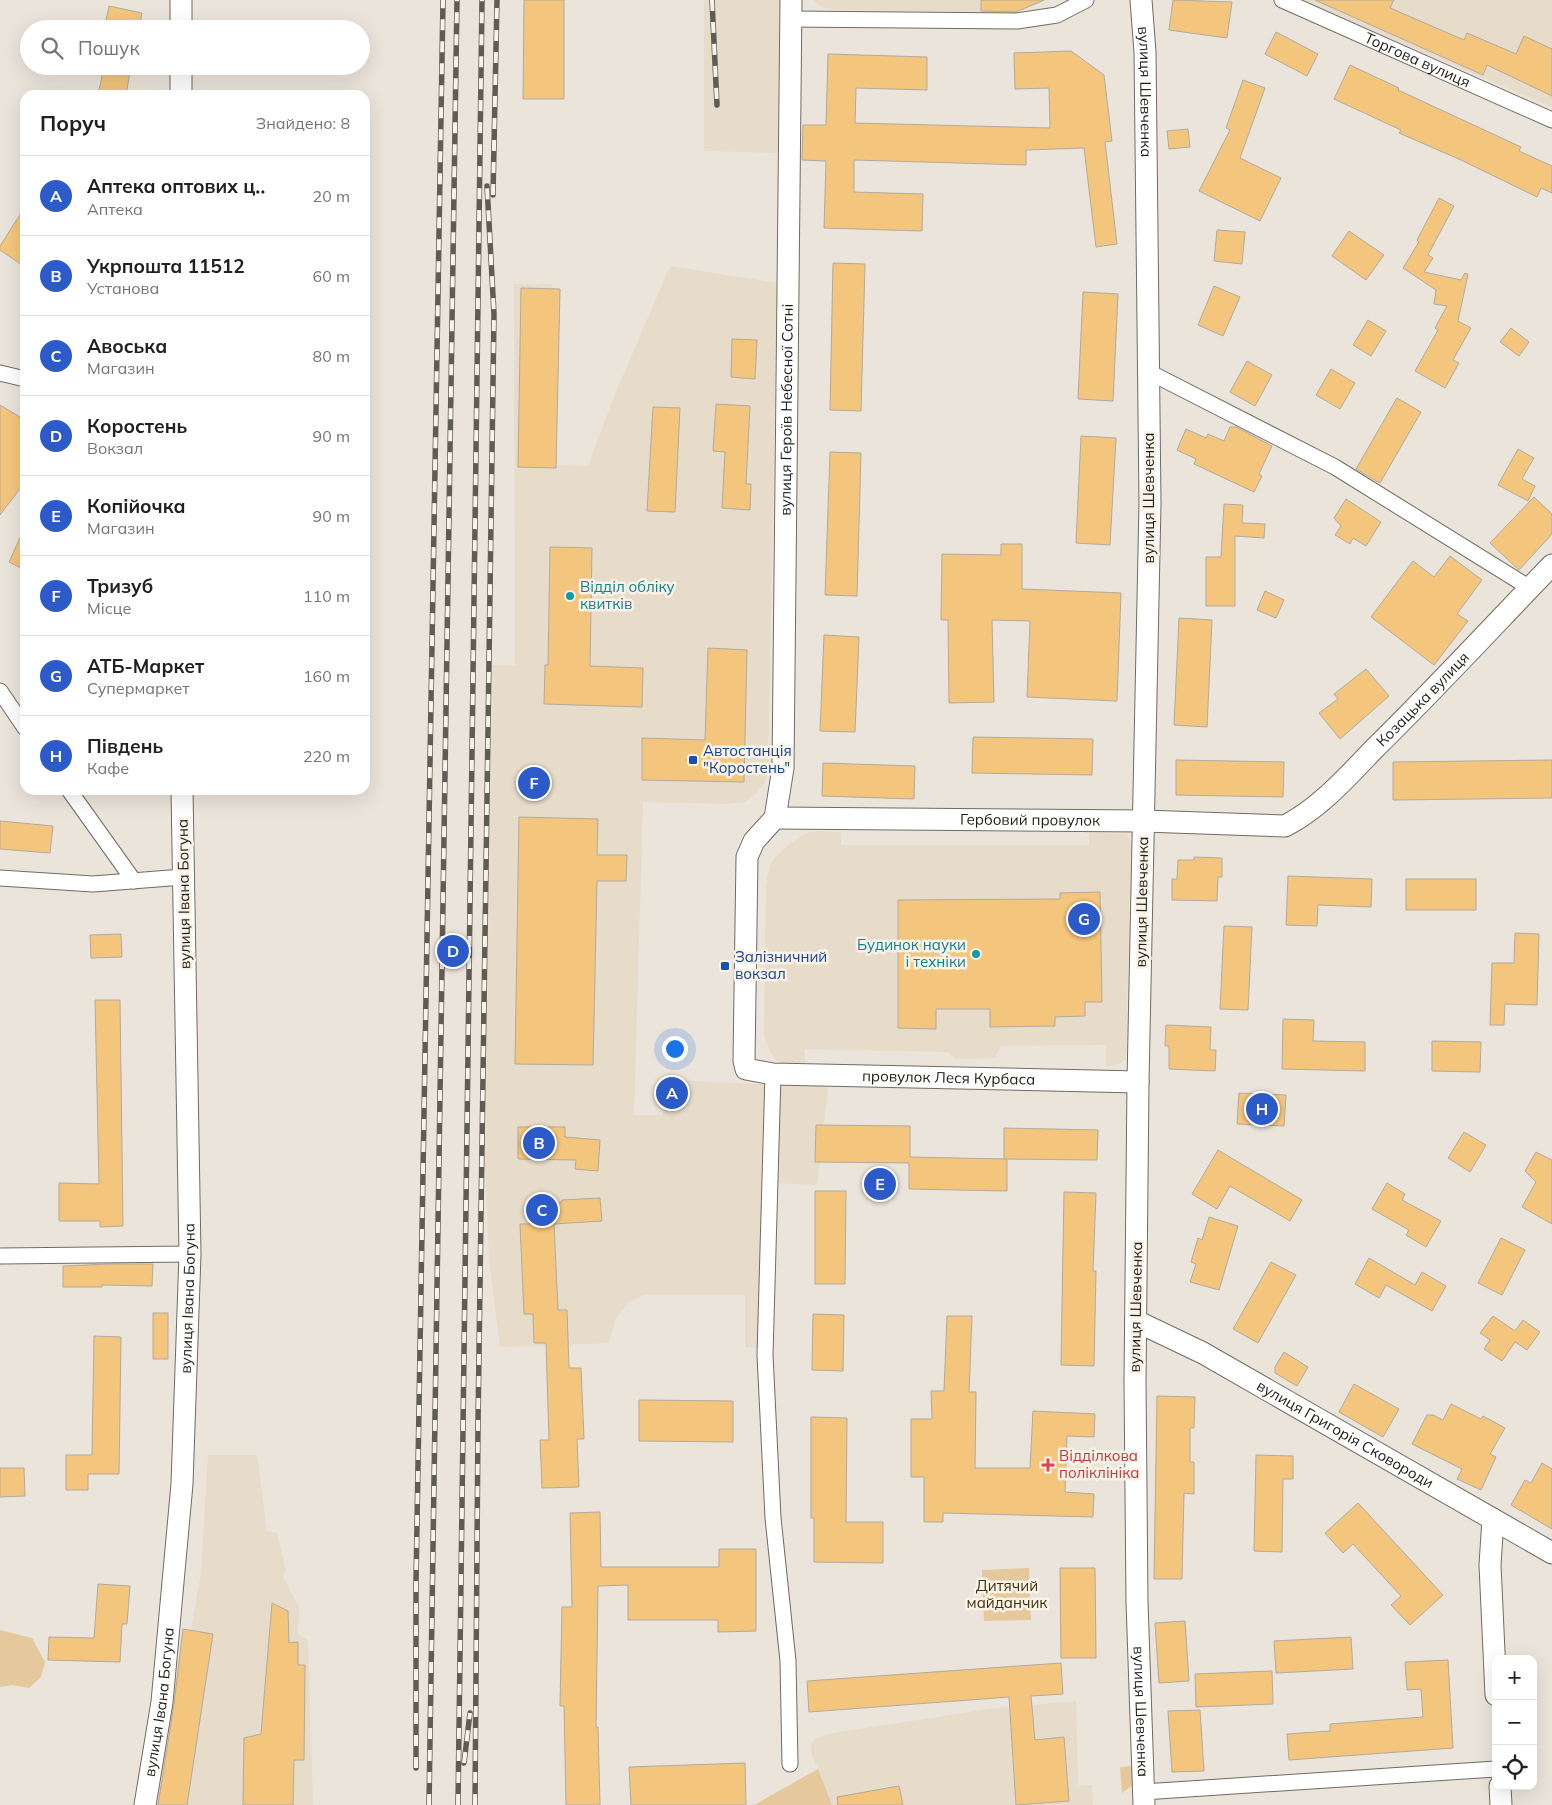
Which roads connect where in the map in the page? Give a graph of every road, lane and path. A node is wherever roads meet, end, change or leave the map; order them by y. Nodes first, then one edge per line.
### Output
1 (181, 0) edge
2 (1086, 0) edge
3 (1140, 0) edge
4 (1282, 0) edge
5 (791, 9) edge
6 (181, 20) edge
7 (181, 75) edge
8 (181, 90) edge
9 (1552, 120) edge
10 (1149, 372) junction
11 (0, 373) edge
12 (20, 378) edge
13 (1552, 565) edge
14 (1530, 588) junction
15 (0, 691) edge
16 (20, 721) edge
17 (73, 795) edge
18 (182, 795) edge
19 (775, 818) junction
20 (1144, 821) junction
21 (1285, 826) joint
22 (183, 877) junction
23 (0, 878) edge
24 (134, 881) junction
25 (766, 1073) junction
26 (1138, 1082) junction
27 (190, 1254) junction
28 (0, 1256) edge
29 (1136, 1321) junction
30 (1493, 1519) junction
31 (1552, 1553) edge
32 (1494, 1655) edge
33 (790, 1764) dead end
34 (1492, 1769) edge
35 (1500, 1790) edge
36 (1144, 1798) edge
37 (145, 1805) edge
38 (1501, 1805) edge

1 - 6 street
2 - 5 street
3 - 10 street, вулиця Шевченка
4 - 9 street, Торгова вулиця
5 - 19 street, вулиця Героїв Небесної Сотні
7 - 8 street
10 - 14 street
10 - 20 street, вулиця Шевченка
11 - 12 street
13 - 14 street, Козацька вулиця
14 - 21 street, Козацька вулиця
15 - 16 street
17 - 24 street
18 - 22 street, вулиця Івана Богуна
19 - 20 street, Гербовий провулок
19 - 25 street
20 - 21 street, Гербовий провулок
20 - 26 street, вулиця Шевченка
22 - 24 street
22 - 27 street, вулиця Івана Богуна
23 - 24 street
25 - 26 street, провулок Леся Курбаса
25 - 33 street
26 - 29 street, вулиця Шевченка
27 - 28 street
27 - 37 street, вулиця Івана Богуна
29 - 30 street, вулиця Григорія Сковороди
29 - 36 street, вулиця Шевченка
30 - 31 street, вулиця Григорія Сковороди
30 - 32 street
34 - 36 street
35 - 38 street

